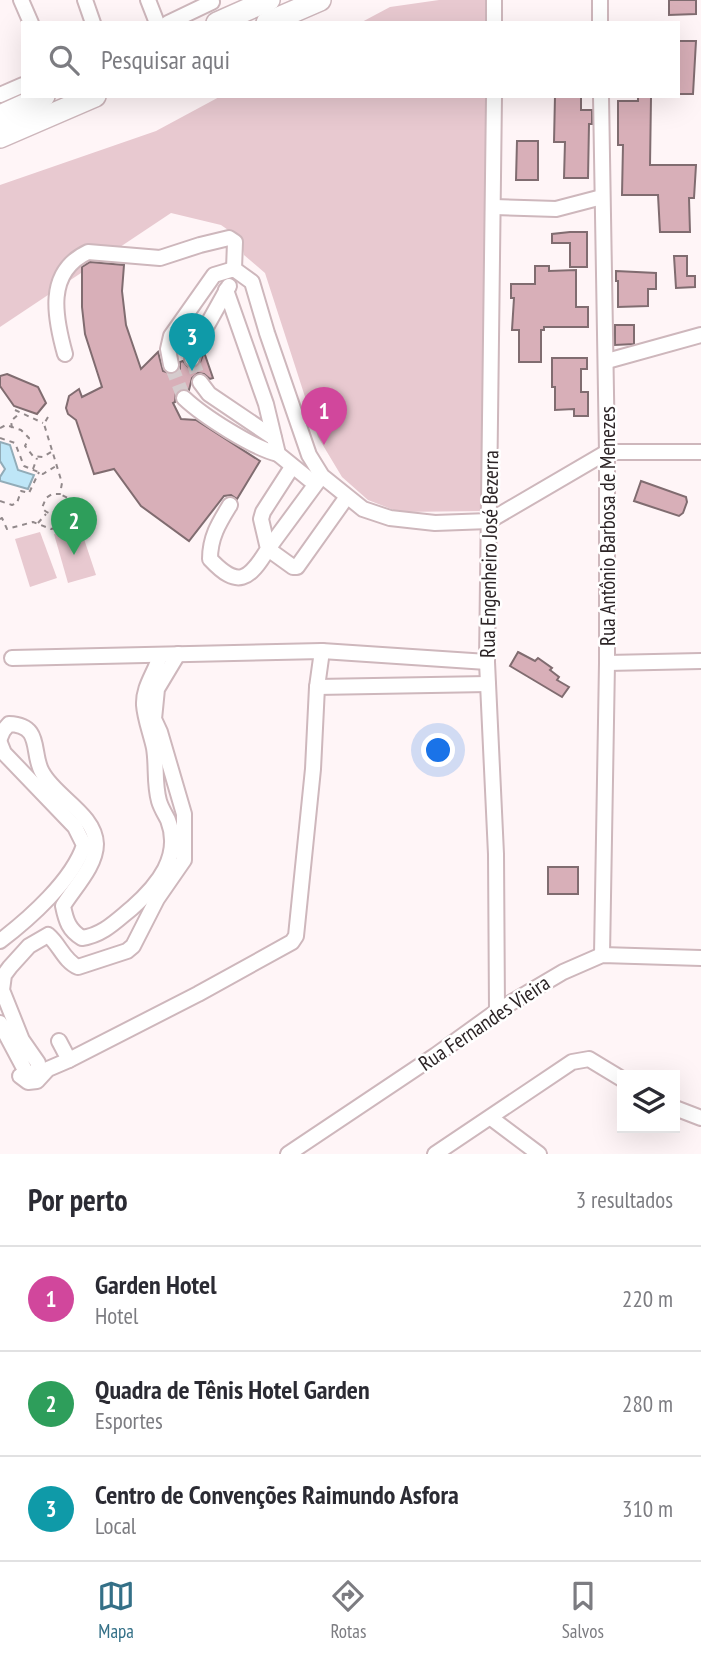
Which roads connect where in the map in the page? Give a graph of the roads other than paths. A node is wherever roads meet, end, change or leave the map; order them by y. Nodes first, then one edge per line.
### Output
1 (21, 0) edge
2 (85, 0) edge
3 (148, 0) edge
4 (269, 0) edge
5 (320, 0) edge
6 (494, 0) edge
7 (600, 0) edge
8 (212, 1) edge
9 (223, 20) edge
10 (30, 21) edge
11 (92, 21) edge
12 (156, 21) edge
13 (172, 21) edge
14 (272, 21) edge
15 (494, 21) edge
16 (600, 21) edge
17 (21, 86) edge
18 (0, 95) edge
19 (40, 98) edge
20 (90, 98) edge
21 (494, 98) edge
22 (601, 98) edge
23 (0, 116) edge
24 (0, 137) edge
25 (602, 197) junction
26 (495, 207) junction
27 (234, 269) junction
28 (252, 282) junction
29 (226, 290) junction
30 (701, 335) edge
31 (65, 355) dead end
32 (192, 359) tunnel mouth
33 (607, 361) junction
34 (171, 365) tunnel mouth
35 (200, 382) tunnel mouth
36 (184, 398) tunnel mouth
37 (274, 438) junction
38 (607, 452) junction
39 (701, 452) edge
40 (309, 456) junction
41 (285, 461) junction
42 (318, 480) junction
43 (346, 498) junction
44 (230, 505) dead end
45 (489, 521) junction
46 (268, 550) junction
47 (322, 652) junction
48 (178, 654) junction
49 (160, 655) junction
50 (12, 658) dead end
51 (701, 661) edge
52 (487, 662) junction
53 (607, 663) junction
54 (488, 684) junction
55 (317, 687) junction
56 (0, 741) edge
57 (0, 941) edge
58 (602, 956) junction
59 (701, 958) edge
60 (498, 1011) junction
61 (0, 1023) edge
62 (0, 1038) edge
63 (59, 1041) dead end
64 (69, 1060) junction
65 (617, 1076) edge
66 (680, 1110) edge
67 (491, 1118) junction
68 (701, 1118) edge
69 (288, 1154) edge
70 (435, 1154) edge
71 (539, 1154) edge

1 - 10 street
2 - 11 street
3 - 12 street
4 - 9 highway
5 - 14 highway
6 - 15 street
7 - 16 street
8 - 9 street
8 - 13 street
17 - 18 street
19 - 23 highway
20 - 24 highway
21 - 26 street, Rua Engenheiro José Bezerra
22 - 25 street, Rua Antônio Barbosa de Menezes
25 - 26 street
25 - 33 street, Rua Antônio Barbosa de Menezes
26 - 45 street, Rua Engenheiro José Bezerra
27 - 28 street
27 - 31 street
27 - 34 street
28 - 29 street
28 - 40 street
29 - 32 street
29 - 37 street
30 - 33 street
33 - 38 street, Rua Antônio Barbosa de Menezes
35 - 37 street
36 - 41 street
37 - 41 street
38 - 39 street
38 - 45 street
38 - 53 street, Rua Antônio Barbosa de Menezes
40 - 41 street
40 - 42 street
41 - 42 street
41 - 46 street
42 - 43 street
42 - 46 street
43 - 45 street
43 - 46 street
44 - 46 street
45 - 52 street, Rua Engenheiro José Bezerra
47 - 48 street
47 - 52 street
47 - 55 street
48 - 49 street
48 - 61 street
49 - 50 street
49 - 56 street
51 - 53 street
52 - 54 street, Rua Engenheiro José Bezerra
53 - 58 street, Rua Antônio Barbosa de Menezes
54 - 55 street
54 - 60 street, Rua Engenheiro José Bezerra
55 - 64 street
56 - 57 street
58 - 59 street, Rua Fernandes Vieira
58 - 60 street, Rua Fernandes Vieira
60 - 69 street, Rua Fernandes Vieira
62 - 64 street
63 - 64 street
65 - 67 street
66 - 68 street
67 - 70 street
67 - 71 street

